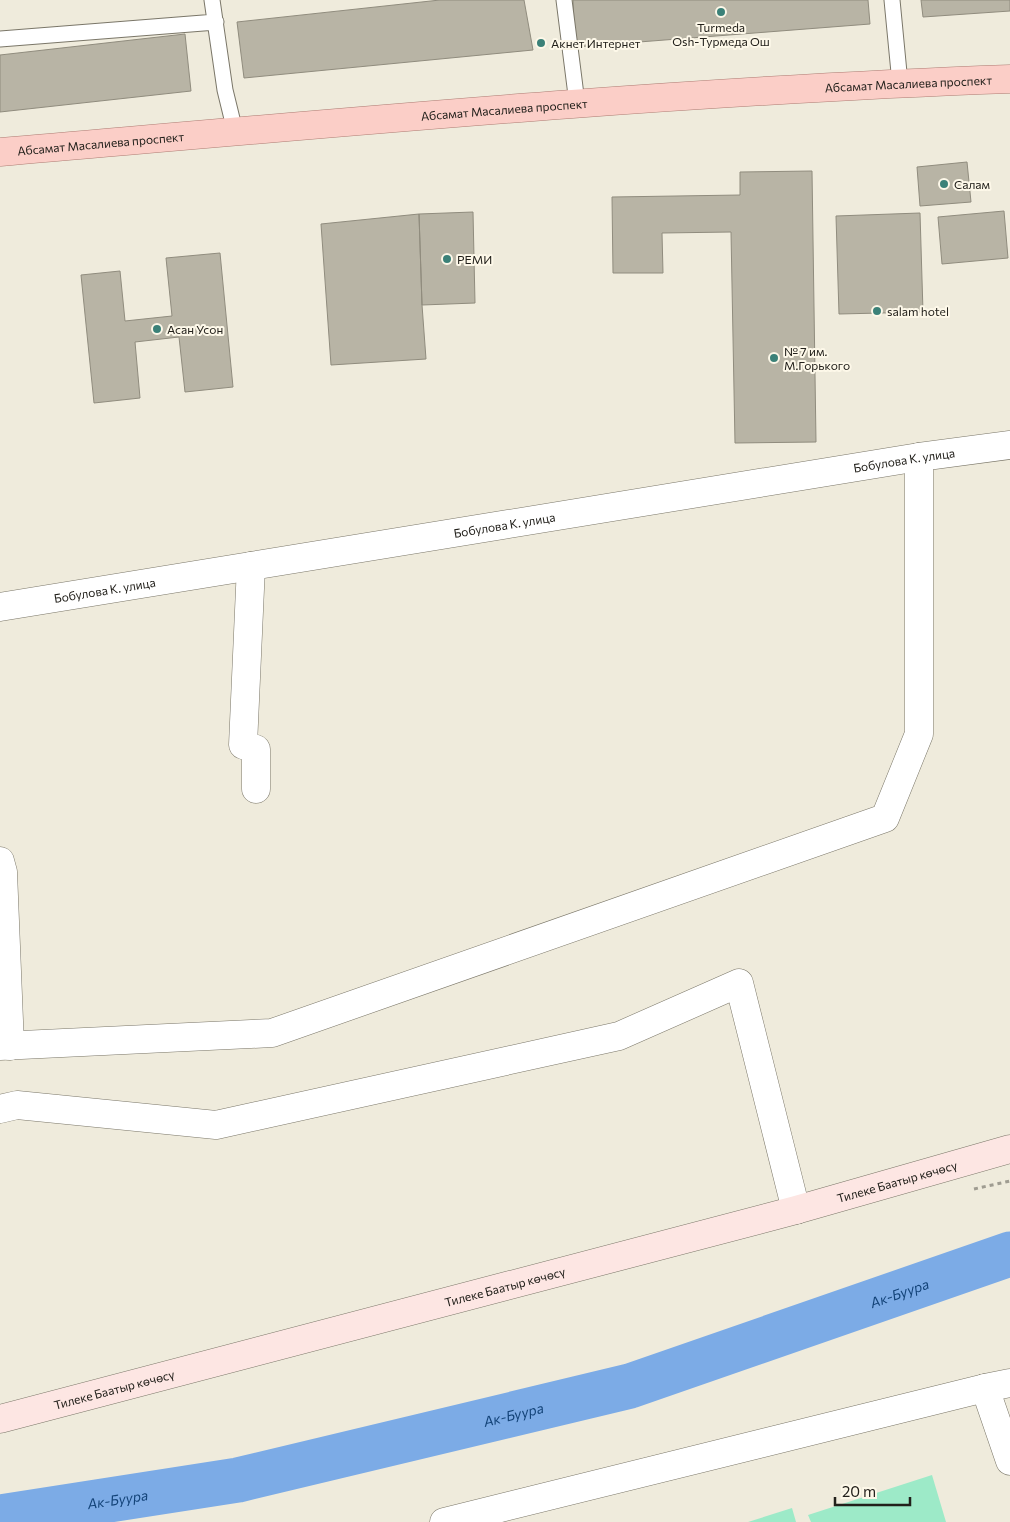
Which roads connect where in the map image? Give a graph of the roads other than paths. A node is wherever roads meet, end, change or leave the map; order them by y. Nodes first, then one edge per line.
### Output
1 (212, 0) edge
2 (564, 0) edge
3 (892, 0) edge
4 (216, 22) junction
5 (0, 40) edge
6 (1010, 78) edge
7 (900, 83) junction
8 (577, 103) junction
9 (236, 132) junction
10 (0, 152) edge
11 (1010, 445) edge
12 (919, 457) junction
13 (251, 566) junction
14 (0, 607) edge
15 (256, 789) dead end
16 (0, 861) edge
17 (5, 1046) edge
18 (0, 1109) edge
19 (1010, 1149) edge
20 (796, 1210) junction
21 (997, 1385) edge
22 (0, 1419) edge
23 (1010, 1461) edge
24 (444, 1522) edge

1 - 4 lane
2 - 8 lane
3 - 7 lane
4 - 5 lane
4 - 9 lane
6 - 7 main road, Абсамат Масалиева проспект
7 - 8 main road, Абсамат Масалиева проспект
8 - 9 main road, Абсамат Масалиева проспект
9 - 10 main road, Абсамат Масалиева проспект
11 - 12 street, Бобулова К. улица
12 - 13 street, Бобулова К. улица
12 - 17 street
13 - 14 street, Бобулова К. улица
13 - 15 street
16 - 17 street
18 - 20 street
19 - 20 street, Тилеке Баатыр көчөсү
20 - 22 street, Тилеке Баатыр көчөсү
21 - 23 street
21 - 24 street

